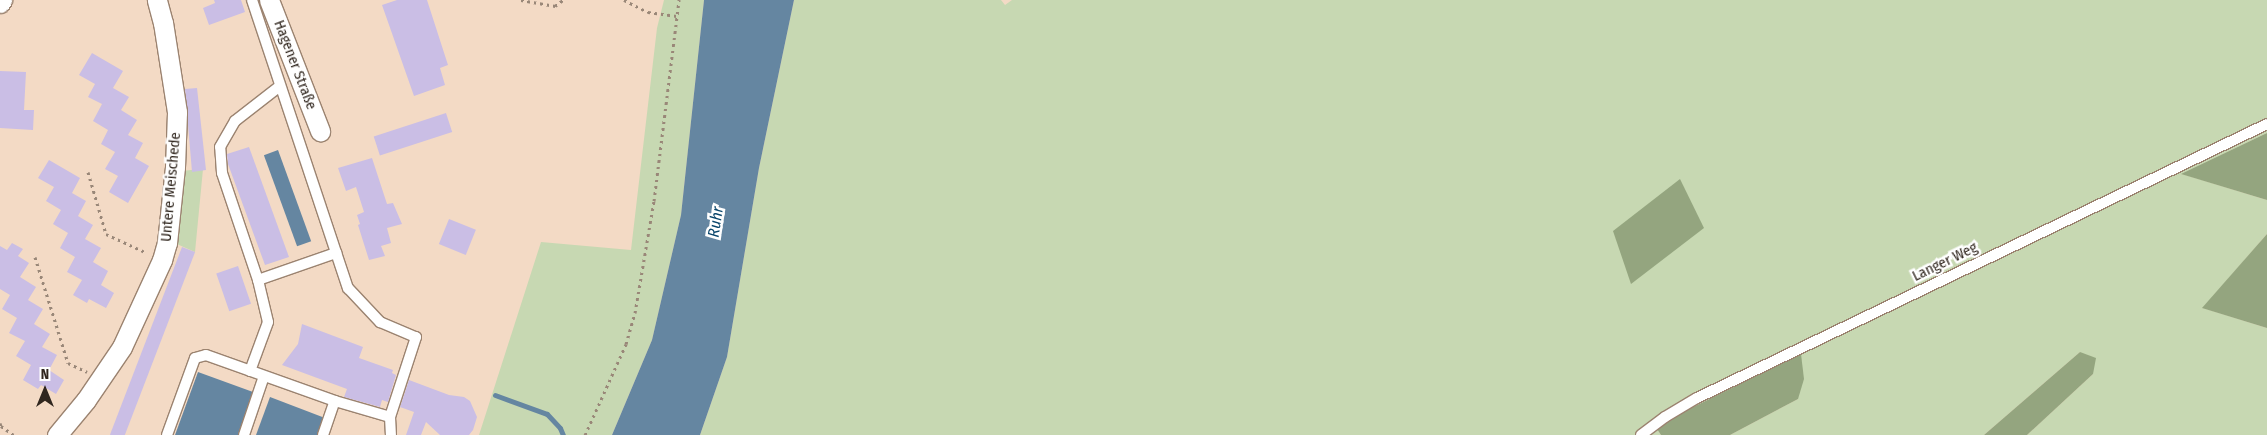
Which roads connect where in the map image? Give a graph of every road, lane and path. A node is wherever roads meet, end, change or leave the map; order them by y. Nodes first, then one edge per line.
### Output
1 (2, 0) edge
2 (157, 0) edge
3 (252, 0) edge
4 (269, 0) edge
5 (521, 0) edge
6 (563, 0) edge
7 (624, 0) edge
8 (679, 0) edge
9 (629, 1) edge
10 (0, 3) edge
11 (677, 16) junction
12 (280, 86) junction
13 (2267, 124) edge
14 (320, 131) dead end
15 (88, 172) dead end
16 (336, 253) junction
17 (35, 257) dead end
18 (162, 260) junction
19 (258, 280) junction
20 (250, 371) junction
21 (264, 376) junction
22 (101, 379) junction
23 (335, 401) junction
24 (390, 418) junction
25 (0, 423) edge
26 (14, 435) edge
27 (57, 435) edge
28 (167, 435) edge
29 (244, 435) edge
30 (323, 435) edge
31 (391, 435) edge
32 (585, 435) edge
33 (1641, 435) edge

1 - 10 street
2 - 18 street, Untere Meischede
3 - 12 lane
4 - 14 street, Hagener Straße
5 - 6 path
7 - 9 path
8 - 11 path
9 - 11 path
11 - 32 path
12 - 16 lane
12 - 19 lane
13 - 33 lane, Langer Weg
15 - 18 path
16 - 19 lane
16 - 24 lane
17 - 22 path
18 - 22 street, Untere Meischede
19 - 20 lane
20 - 21 lane
20 - 28 lane
21 - 23 lane
21 - 29 lane
22 - 27 street, Untere Meischede
23 - 24 lane
23 - 30 lane
24 - 31 lane
25 - 26 path

